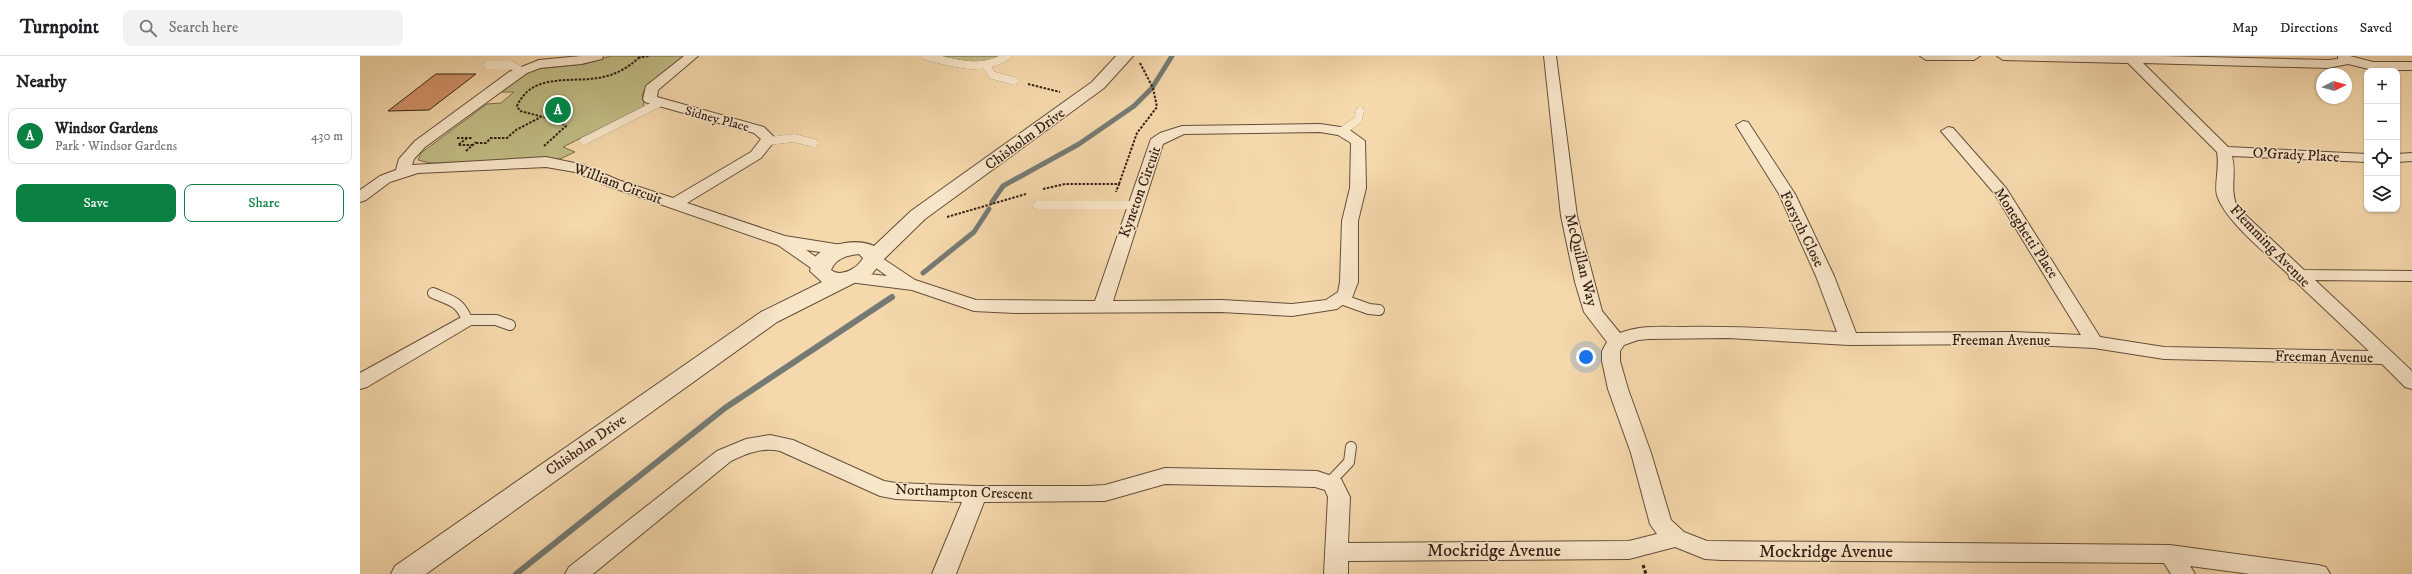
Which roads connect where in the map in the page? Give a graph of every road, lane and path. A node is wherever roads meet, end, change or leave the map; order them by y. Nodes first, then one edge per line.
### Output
1 (597, 56) edge
2 (640, 56) edge
3 (649, 56) edge
4 (692, 56) edge
5 (926, 56) edge
6 (1007, 56) edge
7 (1125, 56) edge
8 (1550, 56) edge
9 (1926, 56) edge
10 (1974, 56) edge
11 (2003, 56) edge
12 (638, 58) junction
13 (2345, 58) edge
14 (2131, 59) junction
15 (1142, 60) dead end
16 (487, 65) dead end
17 (986, 65) junction
18 (2412, 66) edge
19 (521, 71) junction
20 (1014, 81) joint
21 (1082, 98) junction
22 (659, 103) junction
23 (1360, 111) dead end
24 (541, 116) junction
25 (1743, 125) dead end
26 (1342, 131) junction
27 (1948, 131) dead end
28 (467, 138) dead end
29 (584, 141) dead end
30 (768, 141) junction
31 (475, 143) dead end
32 (814, 143) dead end
33 (473, 145) dead end
34 (540, 149) dead end
35 (2224, 151) junction
36 (2412, 157) edge
37 (2364, 158) edge
38 (2400, 158) edge
39 (404, 172) junction
40 (1119, 184) dead end
41 (360, 197) edge
42 (674, 204) junction
43 (1037, 205) dead end
44 (1134, 205) junction
45 (918, 215) junction
46 (782, 241) junction
47 (845, 250) junction
48 (873, 259) junction
49 (820, 267) junction
50 (2296, 275) junction
51 (2412, 276) edge
52 (848, 277) junction
53 (915, 285) junction
54 (433, 293) dead end
55 (1342, 299) junction
56 (1102, 306) junction
57 (1379, 310) dead end
58 (769, 317) junction
59 (467, 320) junction
60 (510, 325) dead end
61 (1848, 340) junction
62 (1617, 341) junction
63 (2094, 342) junction
64 (2386, 358) junction
65 (360, 382) edge
66 (2412, 382) edge
67 (1351, 447) dead end
68 (1329, 483) junction
69 (976, 494) junction
70 (1676, 538) junction
71 (1337, 552) junction
72 (2170, 554) junction
73 (405, 574) edge
74 (577, 574) edge
75 (944, 574) edge
76 (1336, 574) edge
77 (2183, 574) edge
78 (2318, 574) edge

1 - 19 street
2 - 12 path
3 - 12 path
4 - 22 street
5 - 17 lane
6 - 17 lane
7 - 21 street, Chisholm Drive
8 - 62 street, McQuillan Way
9 - 10 street
11 - 14 street
12 - 24 path
13 - 14 street
13 - 18 street
14 - 35 street
15 - 40 path
16 - 19 lane
17 - 20 lane
19 - 39 street
20 - 21 path
21 - 45 street, Chisholm Drive
22 - 29 lane
22 - 30 street, Sidney Place
23 - 26 lane
24 - 31 path
24 - 34 path
25 - 61 street, Forsyth Close
26 - 44 street, Kyneton Circuit
26 - 55 street, Kyneton Circuit
27 - 63 street, Moneghetti Place
28 - 33 path
30 - 32 lane
30 - 42 street, Sidney Place
35 - 37 street, O'Grady Place
35 - 50 street, Flemming Avenue
36 - 38 street
39 - 41 street, William Circuit
39 - 42 street, William Circuit
42 - 46 street, William Circuit
43 - 44 lane
44 - 56 street, Kyneton Circuit
45 - 47 street, Chisholm Drive
45 - 48 street, Chisholm Drive
46 - 47 street, William Circuit
46 - 49 street, William Circuit
47 - 48 street
47 - 49 street, Chisholm Drive
48 - 52 street, Chisholm Drive
48 - 53 street
49 - 52 street
49 - 58 street, Chisholm Drive
50 - 51 street
50 - 64 street, Flemming Avenue
52 - 53 street
52 - 58 street, Chisholm Drive
53 - 56 street
54 - 59 lane
55 - 56 street
55 - 57 lane
58 - 73 street, Chisholm Drive
59 - 60 lane
59 - 65 street
61 - 62 street, Freeman Avenue
61 - 63 street, Freeman Avenue
62 - 70 street
63 - 64 street, Freeman Avenue
64 - 66 street, Flemming Avenue
67 - 68 lane
68 - 69 street, Northampton Crescent
68 - 71 street
69 - 74 street, Northampton Crescent
69 - 75 street
70 - 71 street, Mockridge Avenue
70 - 72 street, Mockridge Avenue
71 - 76 street
72 - 77 street
72 - 78 street, Mockridge Avenue

